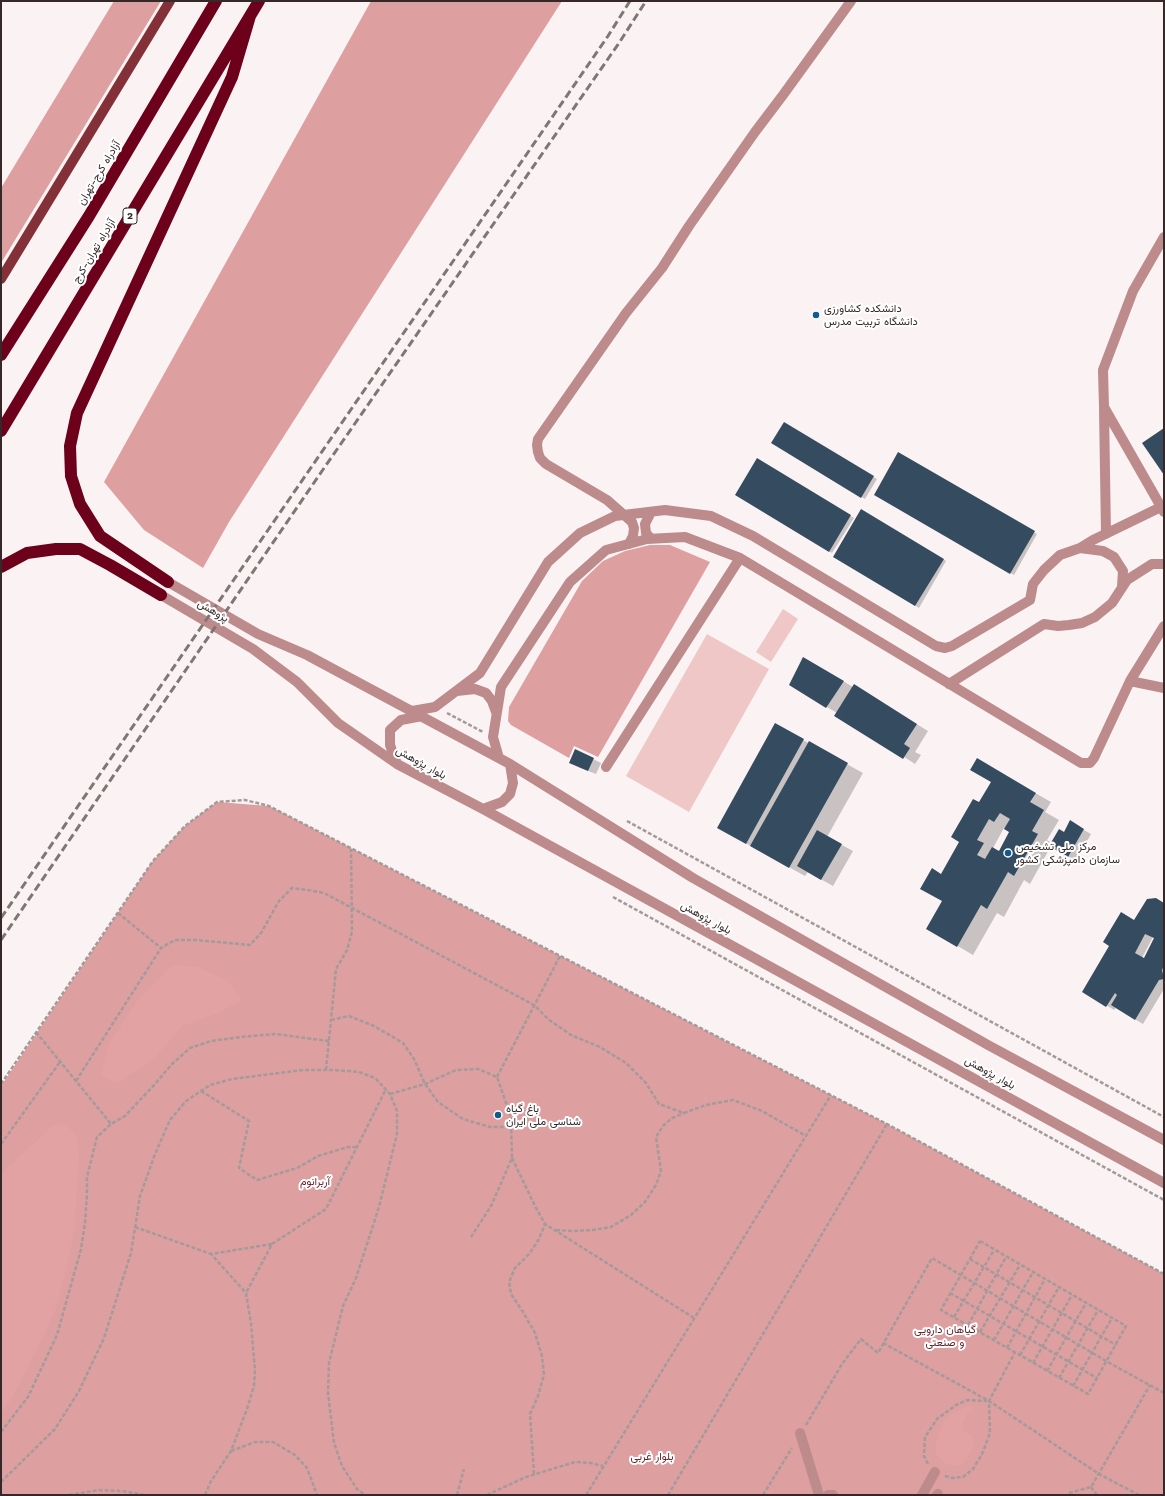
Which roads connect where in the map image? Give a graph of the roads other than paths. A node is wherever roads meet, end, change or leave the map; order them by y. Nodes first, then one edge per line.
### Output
1 (170, 1) edge
2 (216, 1) edge
3 (259, 1) edge
4 (851, 1) edge
5 (250, 16) junction
6 (1164, 236) edge
7 (1, 279) edge
8 (1, 355) edge
9 (1104, 408) junction
10 (1, 431) edge
11 (1162, 510) edge
12 (651, 512) junction
13 (625, 515) junction
14 (1106, 534) junction
15 (651, 539) junction
16 (629, 544) junction
17 (1080, 548) junction
18 (740, 558) junction
19 (1164, 564) edge
20 (1, 567) edge
21 (168, 582) joint
22 (1122, 586) junction
23 (160, 595) joint
24 (1164, 626) edge
25 (253, 649) joint
26 (1130, 681) junction
27 (949, 684) junction
28 (1164, 688) edge
29 (455, 692) junction
30 (412, 711) junction
31 (497, 714) junction
32 (422, 716) junction
33 (499, 758) junction
34 (397, 764) junction
35 (510, 764) junction
36 (606, 767) dead end
37 (483, 809) junction
38 (1164, 1140) edge
39 (1164, 1182) edge
40 (800, 1433) road end
41 (935, 1472) road end
42 (819, 1495) edge
43 (828, 1495) edge
44 (833, 1495) edge
45 (922, 1495) edge

1 - 7 main road
2 - 8 highway, آزادراه کرج-تهران
3 - 5 highway, آزادراه تهران-کرج / 2
4 - 13 street
5 - 10 highway, آزادراه تهران-کرج / 2
5 - 21 highway
6 - 9 street
9 - 11 street
9 - 14 street
11 - 14 street
12 - 13 street
12 - 15 street
12 - 17 street
13 - 16 street
13 - 29 street
14 - 17 street
15 - 16 street
15 - 18 street
16 - 31 street
17 - 22 street
18 - 27 street
18 - 36 street
19 - 22 street
20 - 23 highway
21 - 30 street, پژوهش
22 - 27 street
23 - 25 street, پژوهش
24 - 26 street
25 - 34 street, بلوار پژوهش
26 - 27 street
26 - 28 street
29 - 30 street
29 - 31 street
30 - 32 street
31 - 33 street
32 - 33 street
32 - 34 street
33 - 35 street
34 - 37 street, بلوار پژوهش
35 - 37 street
35 - 38 street
37 - 39 street, بلوار پژوهش
40 - 42 street
41 - 45 street
43 - 44 street

